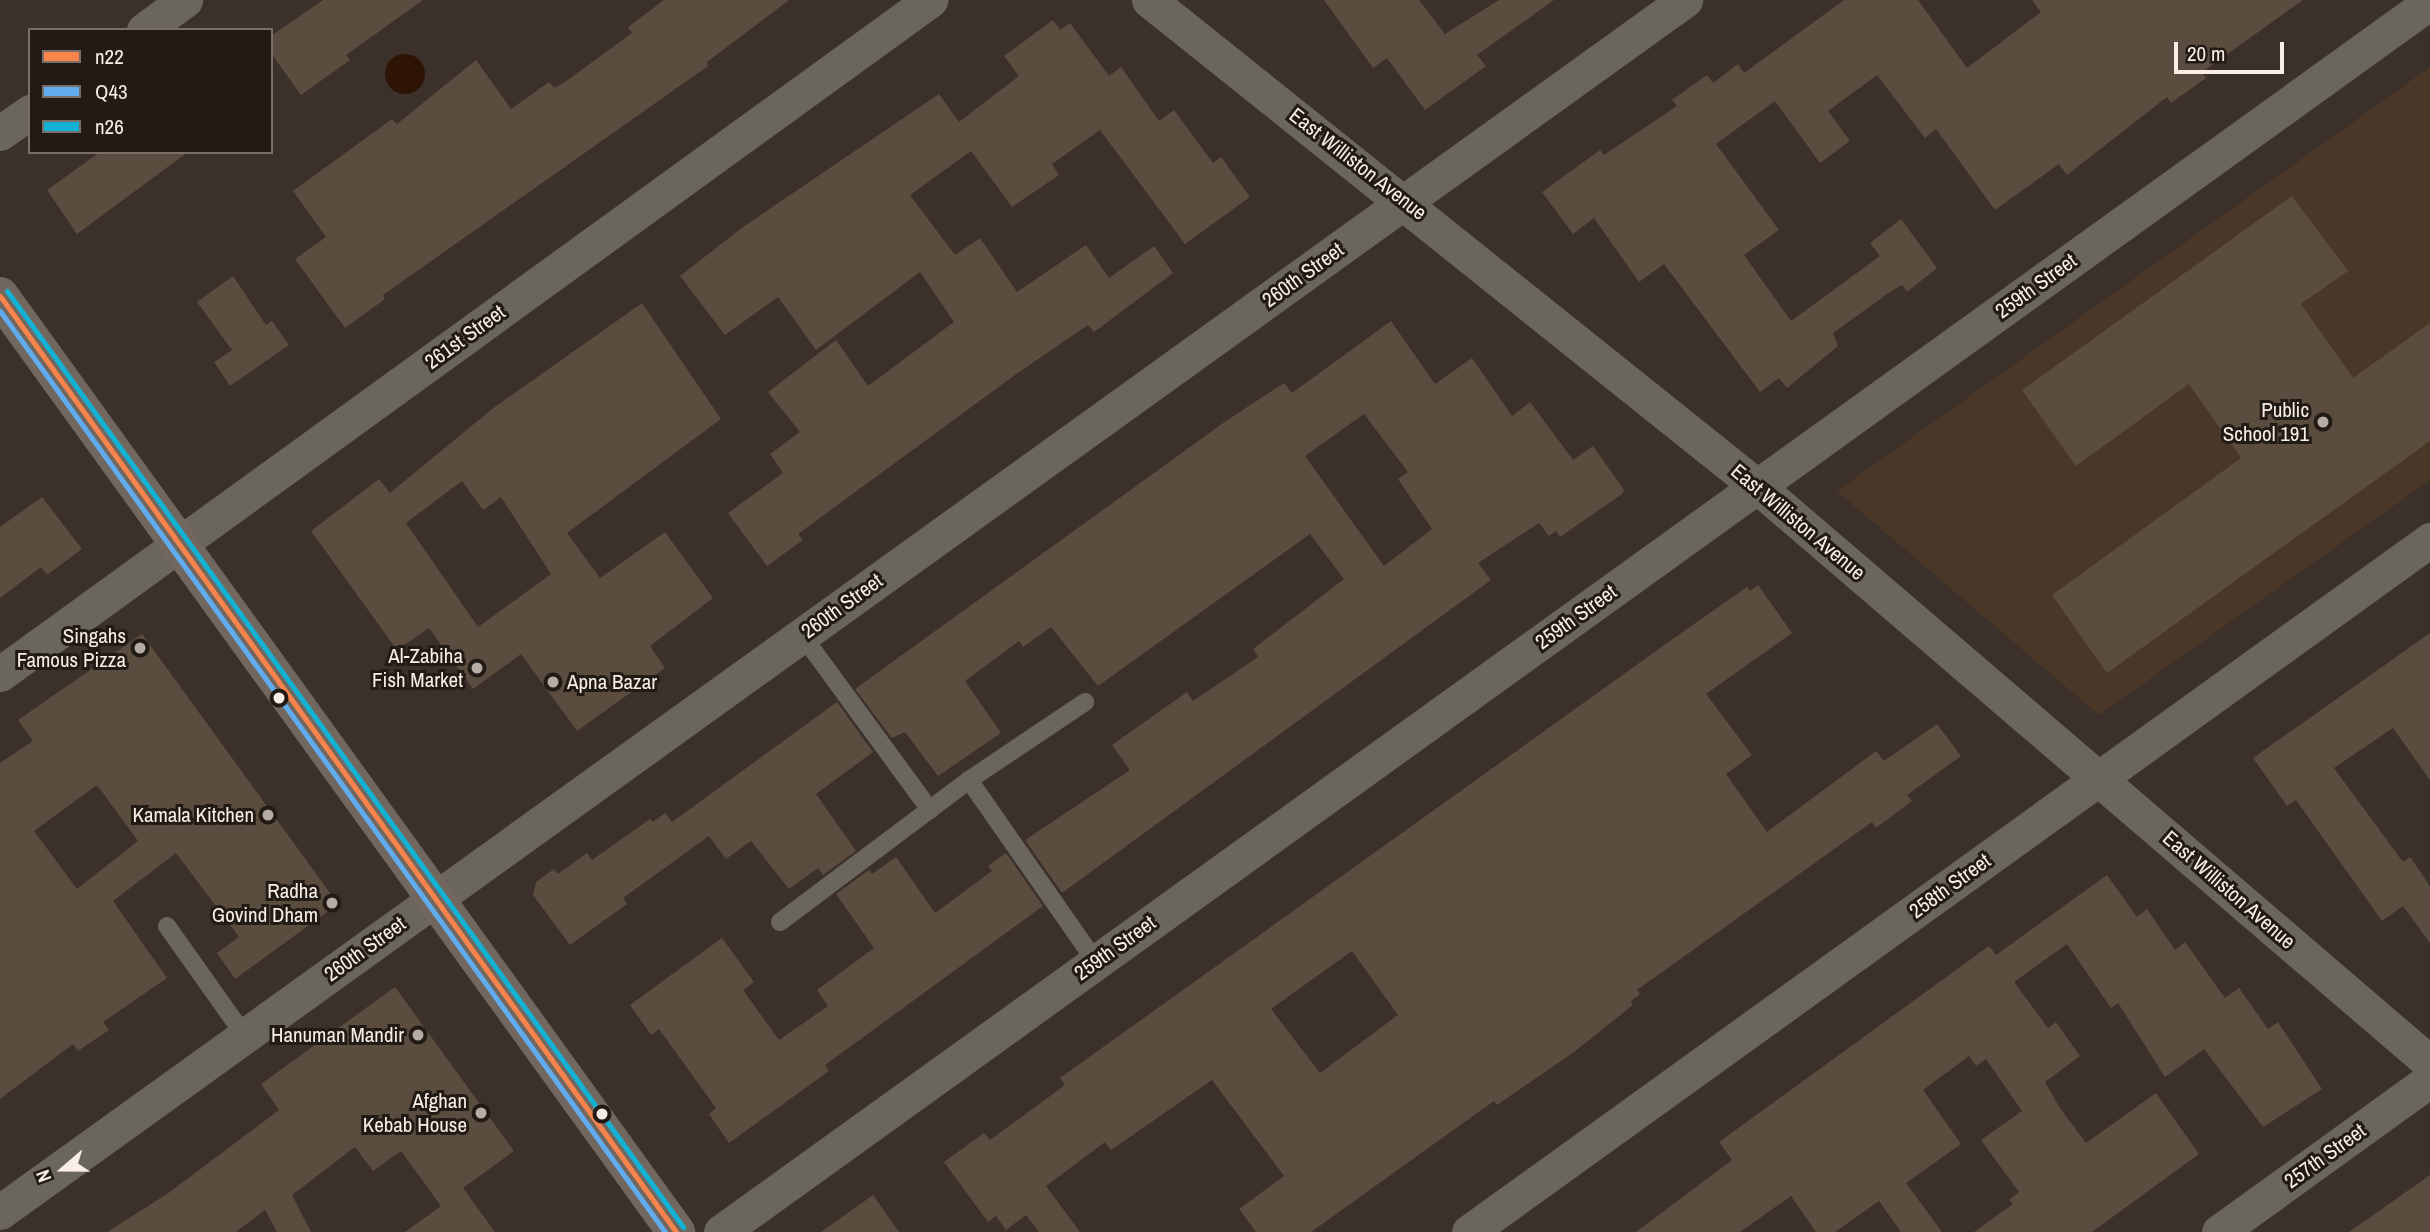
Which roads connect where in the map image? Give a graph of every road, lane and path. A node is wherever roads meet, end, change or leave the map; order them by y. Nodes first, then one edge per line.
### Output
1 (185, 0) edge
2 (930, 0) edge
3 (1149, 0) edge
4 (1685, 0) edge
5 (2430, 2) edge
6 (147, 28) edge
7 (28, 113) edge
8 (0, 133) edge
9 (1405, 201) junction
10 (0, 296) edge
11 (1758, 486) junction
12 (2430, 540) edge
13 (180, 544) junction
14 (802, 635) junction
15 (0, 674) edge
16 (1085, 702) dead end
17 (2099, 779) junction
18 (970, 780) junction
19 (930, 810) junction
20 (435, 899) junction
21 (780, 922) dead end
22 (167, 926) dead end
23 (1096, 962) junction
24 (245, 1036) junction
25 (2430, 1063) edge
26 (2430, 1080) edge
27 (0, 1212) edge
28 (676, 1232) edge
29 (721, 1232) edge
30 (1469, 1232) edge
31 (2219, 1232) edge

1 - 6 street
2 - 13 street, 261st Street
3 - 9 street, East Williston Avenue
4 - 9 street, 260th Street
5 - 11 street, 259th Street
7 - 8 street
9 - 11 street, East Williston Avenue
9 - 14 street, 260th Street
10 - 13 main road
11 - 17 street, East Williston Avenue
11 - 23 street, 259th Street
12 - 17 street, 258th Street
13 - 15 street, 261st Street
13 - 20 main road
14 - 19 lane
14 - 20 street, 260th Street
16 - 18 lane
17 - 25 street, East Williston Avenue
17 - 30 street, 258th Street
18 - 19 lane
18 - 23 lane
19 - 21 lane
20 - 24 street, 260th Street
20 - 28 main road
22 - 24 lane
23 - 29 street, 259th Street
24 - 27 street, 260th Street
26 - 31 street, 257th Street

